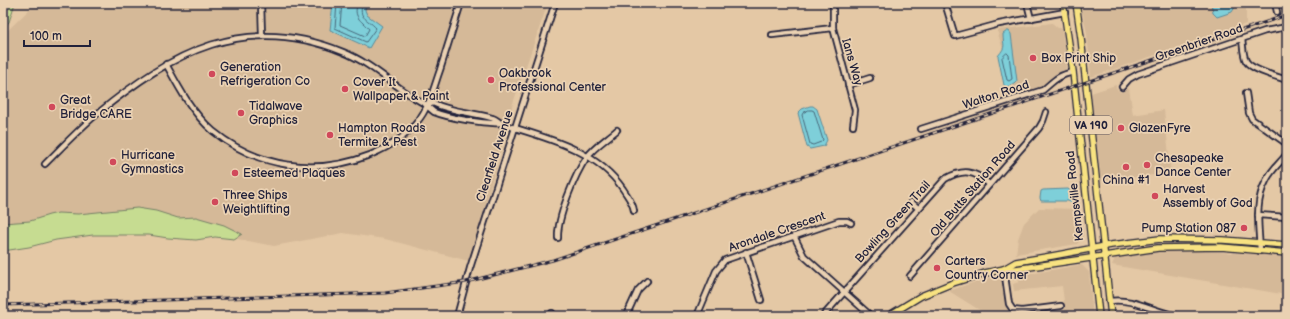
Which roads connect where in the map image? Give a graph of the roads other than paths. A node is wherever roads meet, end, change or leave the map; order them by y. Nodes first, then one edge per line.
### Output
1 (262, 3) edge
2 (461, 3) edge
3 (555, 3) edge
4 (833, 3) edge
5 (945, 3) edge
6 (1027, 3) edge
7 (1063, 3) edge
8 (1076, 3) edge
9 (1275, 3) edge
10 (1065, 12) junction
11 (1277, 12) dead end
12 (1031, 19) junction
13 (833, 28) junction
14 (1287, 28) edge
15 (262, 35) junction
16 (772, 35) dead end
17 (1242, 39) junction
18 (166, 64) junction
19 (1073, 72) junction
20 (870, 78) dead end
21 (1287, 80) edge
22 (848, 85) junction
23 (1122, 87) dead end
24 (1246, 93) dead end
25 (427, 105) junction
26 (1046, 112) dead end
27 (500, 123) junction
28 (853, 126) dead end
29 (515, 127) junction
30 (921, 129) dead end
31 (617, 130) dead end
32 (1287, 144) edge
33 (1287, 154) edge
34 (587, 156) junction
35 (45, 164) dead end
36 (990, 184) junction
37 (911, 202) dead end
38 (918, 208) junction
39 (634, 211) dead end
40 (1258, 215) junction
41 (1287, 217) edge
42 (851, 223) dead end
43 (794, 236) junction
44 (558, 238) dead end
45 (1260, 244) junction
46 (1287, 245) edge
47 (1104, 246) junction
48 (1092, 248) junction
49 (1260, 251) junction
50 (746, 252) junction
51 (1287, 253) edge
52 (1105, 255) junction
53 (1093, 257) junction
54 (1004, 269) junction
55 (910, 276) dead end
56 (647, 281) dead end
57 (845, 292) junction
58 (762, 300) dead end
59 (1109, 301) junction
60 (1061, 306) dead end
61 (1038, 309) junction
62 (457, 316) edge
63 (626, 316) edge
64 (697, 316) edge
65 (823, 316) edge
66 (871, 316) edge
67 (888, 316) edge
68 (1038, 316) edge
69 (1099, 316) edge
70 (1111, 316) edge
71 (1179, 316) edge

1 - 15 street
2 - 25 street
3 - 29 street, Clearfield Avenue
4 - 13 street, Ians Way
5 - 12 street
6 - 12 street
7 - 10 main road, Kempsville Road / VA 190
8 - 47 main road, Kempsville Road / VA 190
9 - 11 street
10 - 12 street
10 - 19 main road, Kempsville Road / VA 190
13 - 16 street
13 - 22 street, Ians Way
14 - 17 street, Greenbrier Road
15 - 18 street
15 - 25 street
17 - 21 street
17 - 23 street, Greenbrier Road
18 - 25 street
18 - 35 street
19 - 30 street, Walton Road
19 - 48 main road, Kempsville Road / VA 190
20 - 22 street
22 - 28 street, Ians Way
24 - 32 street
25 - 27 street
25 - 27 street
26 - 36 street, Old Butts Station Road
27 - 29 street
29 - 34 street
29 - 62 street, Clearfield Avenue
31 - 34 street
33 - 40 street
34 - 39 street
34 - 44 street
36 - 38 street, Bowling Green Trail
36 - 55 street, Old Butts Station Road
37 - 38 street
38 - 57 street, Bowling Green Trail
40 - 41 street
40 - 45 street
42 - 43 street, Arondale Crescent
43 - 50 street, Arondale Crescent
43 - 57 street
45 - 46 main road
45 - 47 main road
45 - 49 street
47 - 48 main road
47 - 52 main road, Kempsville Road / VA 190
48 - 53 main road, Kempsville Road / VA 190
48 - 54 main road
49 - 51 main road
49 - 52 main road
50 - 58 street
50 - 64 street, Arondale Crescent
52 - 53 main road
52 - 59 main road, Kempsville Road / VA 190
53 - 54 main road
53 - 69 main road, Kempsville Road / VA 190
54 - 61 street
54 - 67 main road
56 - 63 street
57 - 65 street, Bowling Green Trail
57 - 66 street
59 - 70 main road, Kempsville Road / VA 190
59 - 71 street
60 - 61 street
61 - 68 street

